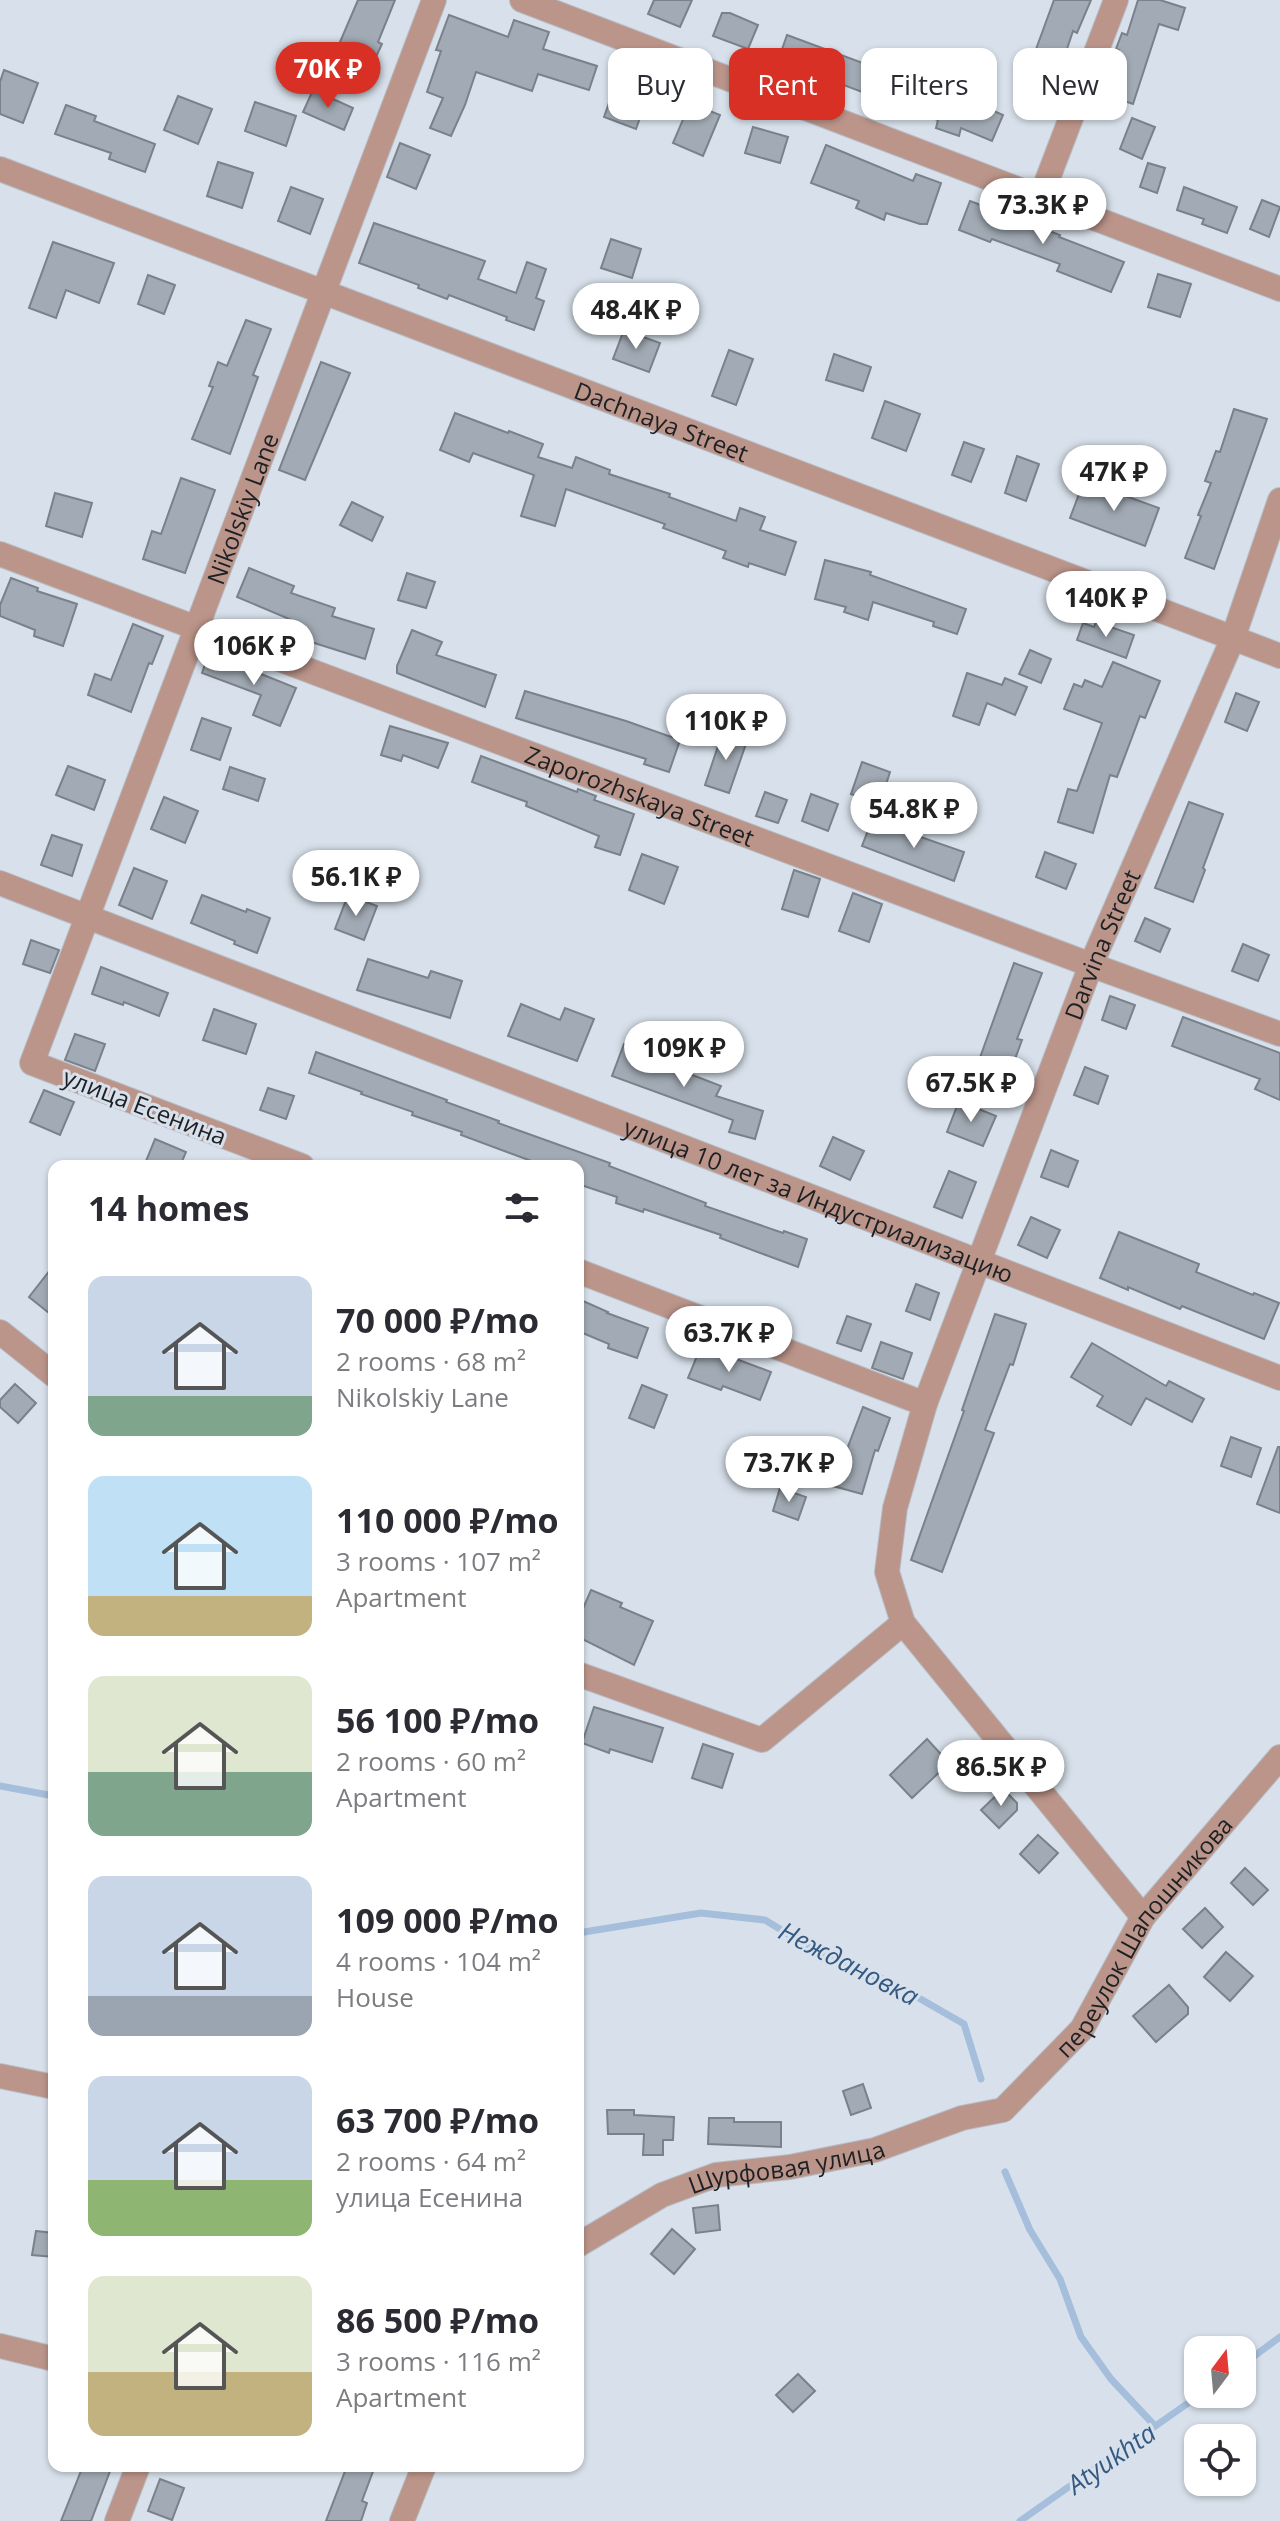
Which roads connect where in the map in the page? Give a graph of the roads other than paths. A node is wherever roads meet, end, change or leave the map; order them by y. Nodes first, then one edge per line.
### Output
1 (434, 0) edge
2 (522, 0) edge
3 (1116, 0) edge
4 (0, 169) edge
5 (1040, 199) junction
6 (1280, 289) edge
7 (324, 292) junction
8 (1280, 500) edge
9 (0, 554) edge
10 (195, 627) junction
11 (1233, 638) junction
12 (1280, 656) edge
13 (0, 883) edge
14 (87, 917) junction
15 (1091, 965) junction
16 (1280, 1034) edge
17 (32, 1063) joint
18 (286, 1160) edge
19 (978, 1261) junction
20 (584, 1273) edge
21 (0, 1332) edge
22 (48, 1370) edge
23 (1280, 1378) edge
24 (925, 1404) junction
25 (903, 1623) junction
26 (584, 1676) edge
27 (1280, 1757) edge
28 (1143, 1917) junction
29 (0, 2076) edge
30 (48, 2086) edge
31 (1003, 2110) joint
32 (584, 2241) edge
33 (0, 2346) edge
34 (48, 2358) edge
35 (136, 2472) edge
36 (422, 2472) edge
37 (117, 2521) edge
38 (402, 2521) edge

1 - 7 street, Nikolskiy Lane
2 - 5 street
3 - 5 street
4 - 7 street, Dachnaya Street
5 - 6 street
7 - 10 street, Nikolskiy Lane
7 - 11 street, Dachnaya Street
8 - 11 street, Darvina Street
9 - 10 street, Zaporozhskaya Street
10 - 14 street, Nikolskiy Lane
10 - 15 street, Zaporozhskaya Street
11 - 12 street, Dachnaya Street
11 - 15 street, Darvina Street
13 - 14 street, улица 10 лет за Индустриализацию
14 - 17 street, Nikolskiy Lane
14 - 19 street, улица 10 лет за Индустриализацию
15 - 16 street, Zaporozhskaya Street
15 - 19 street, Darvina Street
17 - 18 street, улица Есенина
19 - 23 street, улица 10 лет за Индустриализацию
19 - 24 street, Darvina Street
20 - 24 street
21 - 22 street
24 - 25 street, Darvina Street
25 - 26 street
25 - 28 street
27 - 28 street, переулок Шапошникова
28 - 31 street, переулок Шапошникова
29 - 30 street
31 - 32 street, Шурфовая улица
33 - 34 street
35 - 37 street
36 - 38 street

